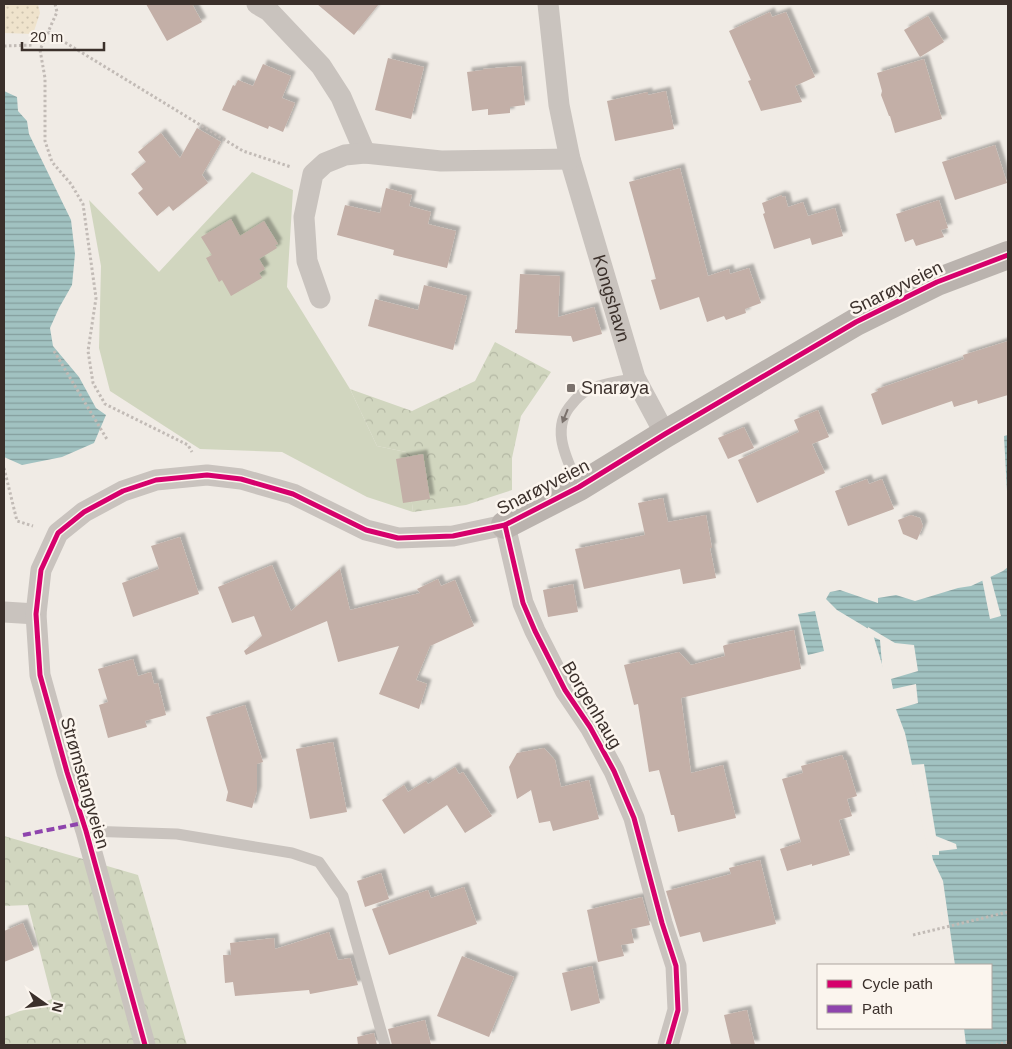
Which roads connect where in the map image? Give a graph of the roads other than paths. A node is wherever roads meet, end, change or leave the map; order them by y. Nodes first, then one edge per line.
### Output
1 (257, 4) edge
2 (548, 4) edge
3 (365, 153) junction
4 (570, 159) junction
5 (1008, 255) edge
6 (320, 298) dead end
7 (635, 378) junction
8 (665, 434) junction
9 (579, 487) junction
10 (505, 525) junction
11 (4, 612) edge
12 (36, 614) junction
13 (86, 831) junction
14 (145, 1045) edge
15 (385, 1045) edge
16 (668, 1045) edge

1 - 3 street
2 - 4 street, Kongshavn
3 - 4 street
3 - 6 street
4 - 7 street, Kongshavn
5 - 8 street, Snarøyveien
7 - 8 street, Kongshavn
7 -> 9 lane
8 - 9 street, Snarøyveien
9 - 10 street, Snarøyveien
10 - 12 street, Snarøyveien
10 - 16 street, Borgenhaug
11 - 12 street
12 - 13 street, Strømstangveien
13 - 14 street, Strømstangveien
13 - 15 lane

